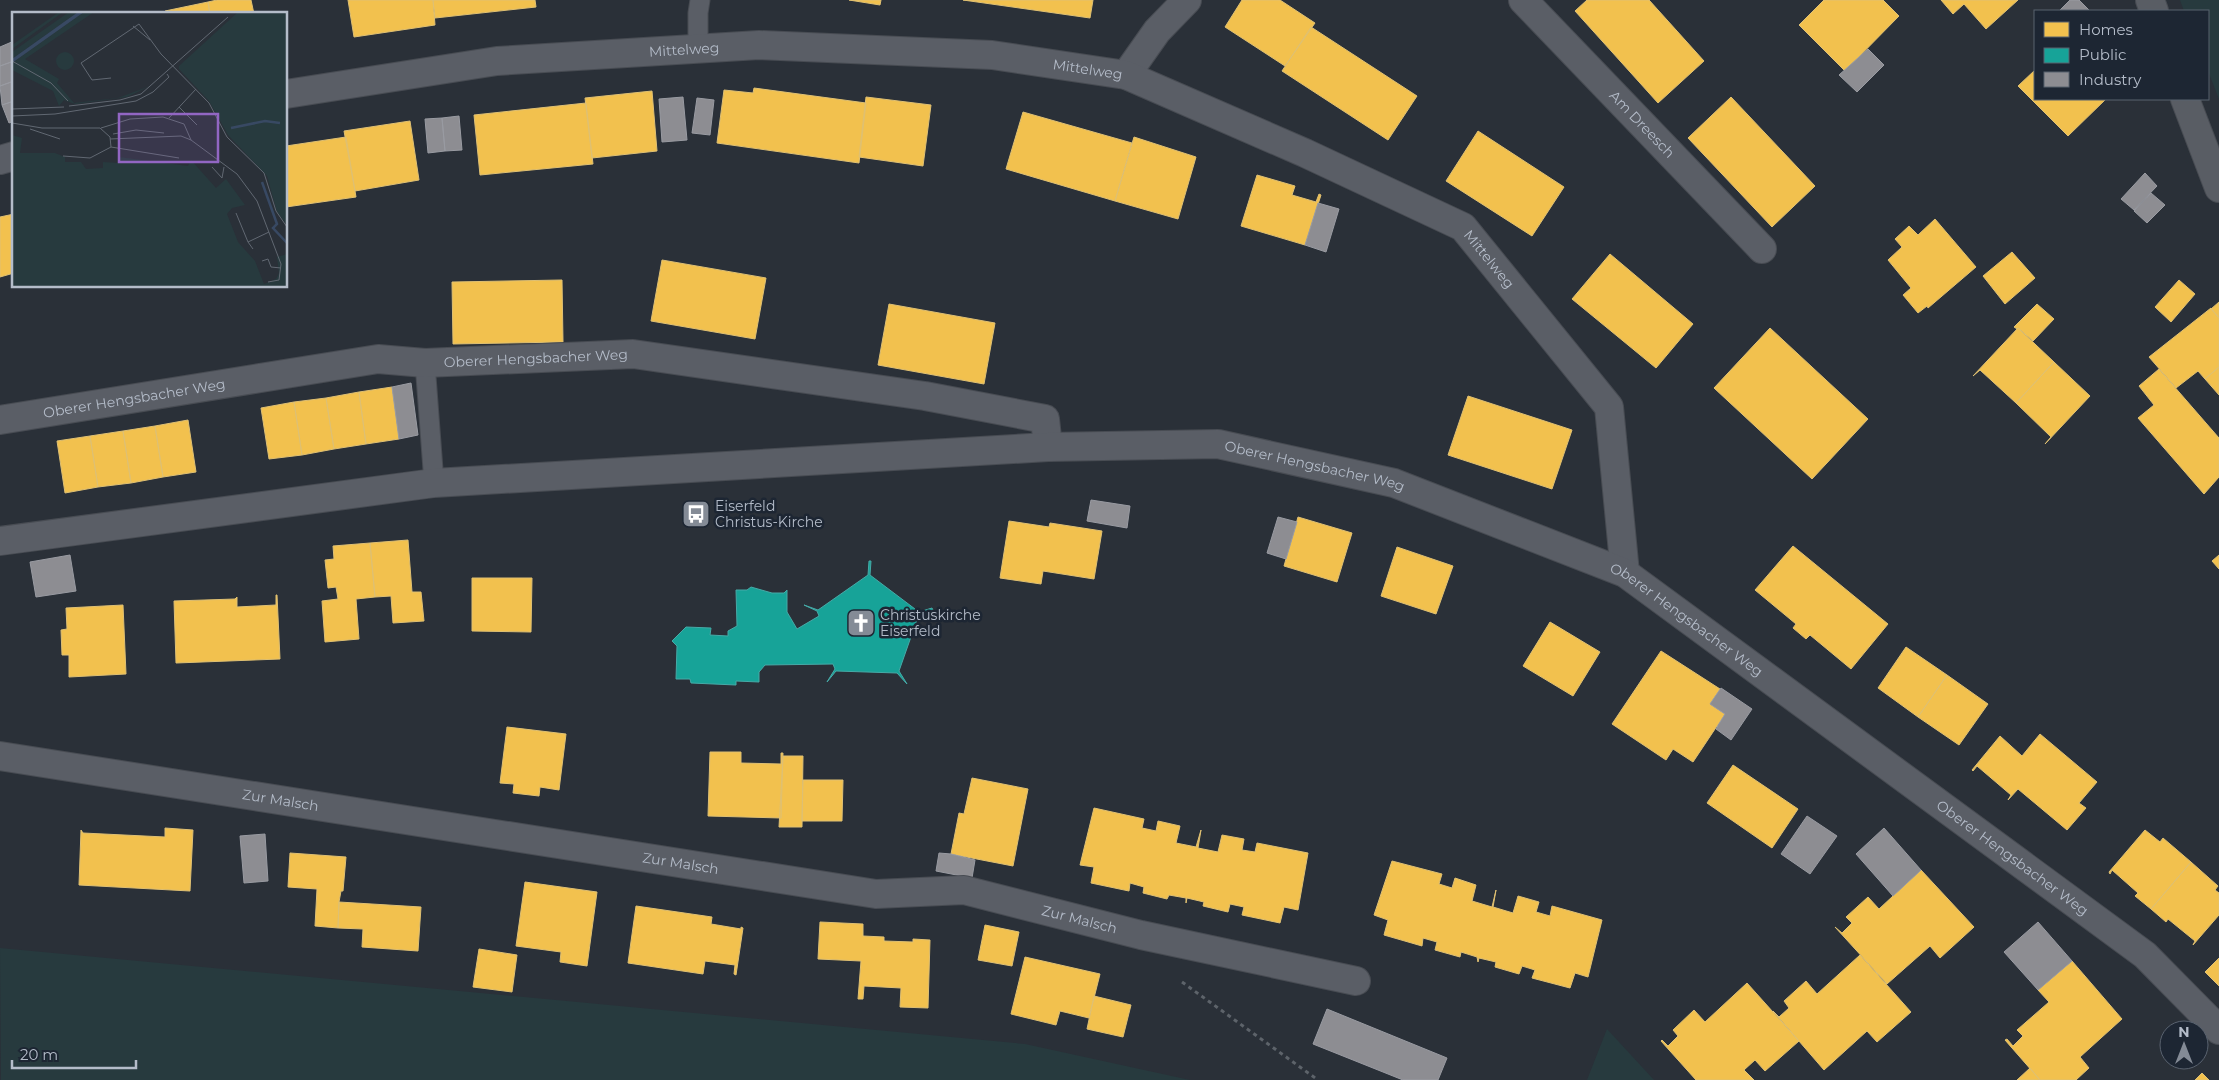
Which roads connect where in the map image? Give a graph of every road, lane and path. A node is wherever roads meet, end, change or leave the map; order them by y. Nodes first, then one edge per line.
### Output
1 (700, 0) edge
2 (1187, 0) edge
3 (1523, 0) edge
4 (698, 49) junction
5 (1126, 75) junction
6 (288, 94) edge
7 (2185, 100) edge
8 (2219, 188) edge
9 (1762, 249) dead end
10 (424, 363) junction
11 (0, 420) edge
12 (1048, 447) junction
13 (434, 483) junction
14 (0, 541) edge
15 (1625, 572) junction
16 (0, 756) edge
17 (1174, 976) dead end
18 (1356, 981) dead end
19 (2219, 1030) edge
20 (1318, 1080) edge

1 - 4 lane
2 - 5 street
3 - 9 street, Am Dreesch
4 - 5 street, Mittelweg
4 - 6 street, Mittelweg
5 - 15 street, Mittelweg
7 - 8 street
10 - 11 street, Oberer Hengsbacher Weg
10 - 12 street, Oberer Hengsbacher Weg
10 - 13 lane
12 - 13 street, Oberer Hengsbacher Weg
12 - 15 street, Oberer Hengsbacher Weg
13 - 14 street, Oberer Hengsbacher Weg
15 - 19 street, Oberer Hengsbacher Weg
16 - 18 street, Zur Malsch
17 - 20 path

